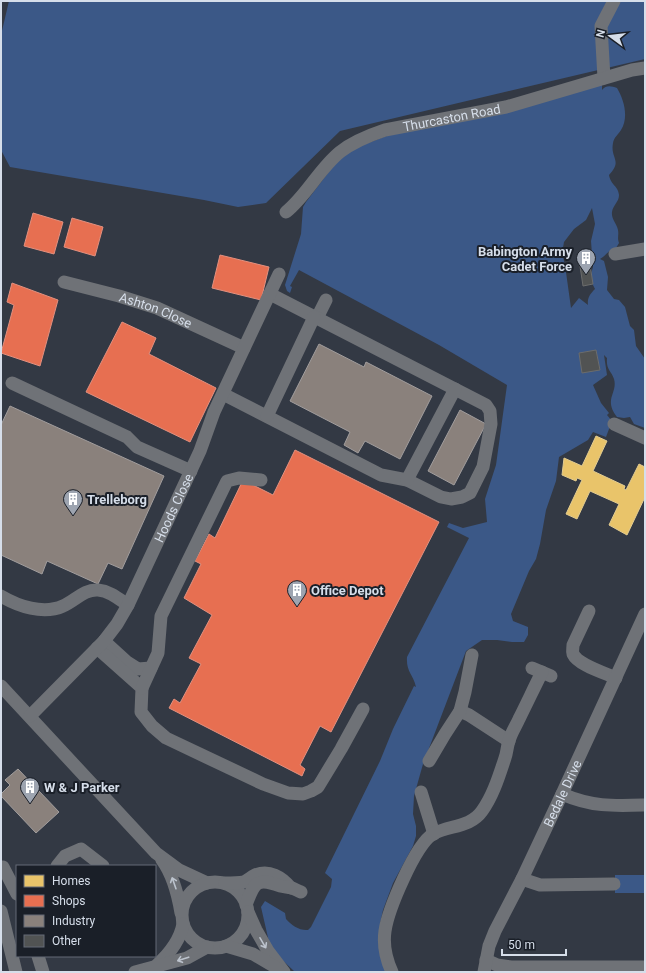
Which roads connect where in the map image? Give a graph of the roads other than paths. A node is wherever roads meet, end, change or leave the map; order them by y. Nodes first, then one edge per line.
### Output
1 (614, 1) edge
2 (645, 68) edge
3 (604, 78) junction
4 (286, 212) dead end
5 (645, 249) edge
6 (615, 254) dead end
7 (279, 274) dead end
8 (64, 282) dead end
9 (270, 294) junction
10 (326, 300) dead end
11 (316, 317) junction
12 (244, 348) junction
13 (12, 383) dead end
14 (455, 389) junction
15 (223, 394) junction
16 (267, 416) junction
17 (614, 424) dead end
18 (645, 438) edge
19 (191, 471) junction
20 (261, 480) dead end
21 (408, 480) junction
22 (1, 596) edge
23 (128, 605) junction
24 (589, 611) dead end
25 (645, 614) edge
26 (103, 642) junction
27 (472, 655) dead end
28 (151, 668) junction
29 (542, 672) dead end
30 (616, 678) junction
31 (1, 686) edge
32 (142, 688) junction
33 (363, 709) dead end
34 (460, 711) junction
35 (30, 716) junction
36 (508, 741) junction
37 (429, 761) dead end
38 (421, 792) dead end
39 (562, 794) junction
40 (645, 805) edge
41 (434, 834) junction
42 (156, 853) junction
43 (58, 865) edge
44 (102, 865) edge
45 (1, 867) edge
46 (522, 879) junction
47 (213, 883) junction
48 (614, 884) dead end
49 (16, 892) edge
50 (247, 907) junction
51 (1, 911) edge
52 (183, 921) junction
53 (226, 946) junction
54 (207, 947) junction
55 (38, 957) edge
56 (157, 965) junction
57 (485, 966) edge
58 (645, 967) edge
59 (16, 972) edge
60 (42, 972) edge
61 (135, 972) edge
62 (284, 972) edge
63 (392, 972) edge

1 - 3 street
2 - 3 street, Thurcaston Road
3 - 4 street, Thurcaston Road
5 - 6 street
7 - 9 street, Hoods Close
8 - 12 street, Ashton Close
9 - 11 street
9 - 12 street, Hoods Close
10 - 11 street
11 - 14 street
11 - 16 street
12 - 15 street, Hoods Close
13 - 19 street
14 - 21 street
14 - 21 street
15 - 16 street
15 - 19 street, Hoods Close
16 - 21 street
17 - 18 street
19 - 23 street, Hoods Close
20 - 28 street
22 - 23 street
23 - 26 street, Hoods Close
24 - 30 street
25 - 30 street, Bedale Drive
26 - 28 street
26 - 32 street
26 - 35 street, Hoods Close
27 - 34 street
28 - 32 street
29 - 36 street
30 - 39 street, Bedale Drive
31 - 35 street
32 - 33 street
34 - 36 street
34 - 37 street
35 - 42 street
36 - 41 street
38 - 41 street
39 - 40 street
39 - 46 street, Bedale Drive
41 - 63 street
42 - 47 street
52 -> 42 street
43 - 44 street
45 - 49 street
46 - 48 street
46 - 57 street, Bedale Drive
47 - 50 street
47 - 50 street
47 - 52 street
50 - 53 street
50 -> 62 street
51 - 59 street
52 - 54 street
52 - 56 street
53 - 54 street
53 - 62 street
54 -> 56 street
55 - 60 street
56 - 61 street
57 - 58 street

